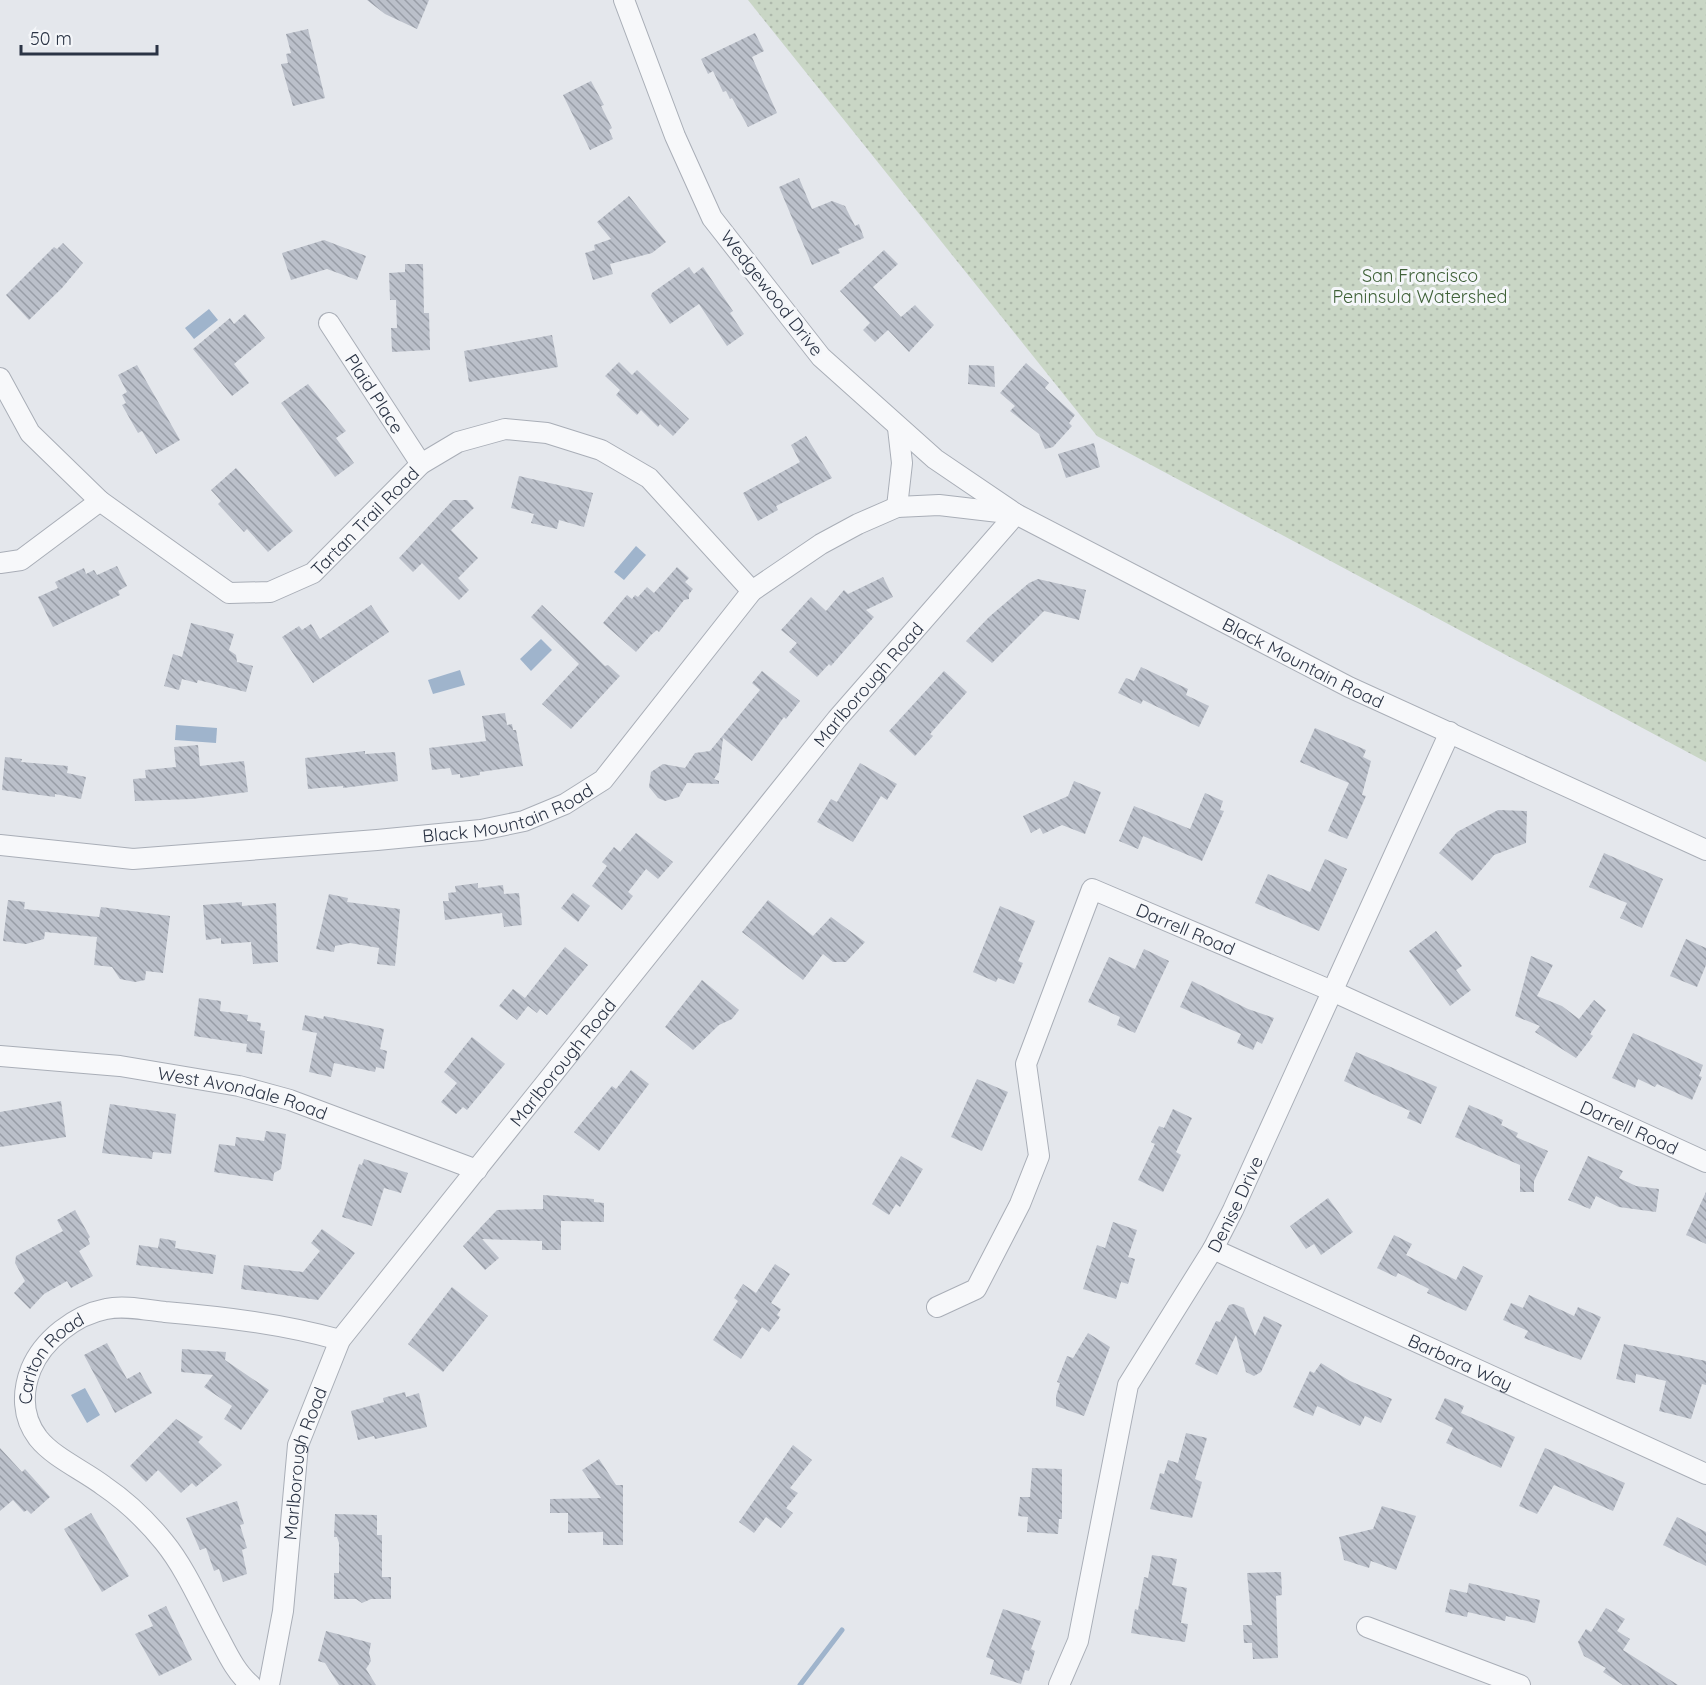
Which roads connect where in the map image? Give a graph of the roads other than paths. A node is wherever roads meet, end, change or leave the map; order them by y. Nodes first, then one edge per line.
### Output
1 (624, 0) edge
2 (328, 323) dead end
3 (0, 378) edge
4 (898, 428) junction
5 (421, 464) junction
6 (100, 501) junction
7 (897, 507) junction
8 (1016, 514) junction
9 (0, 563) edge
10 (752, 591) junction
11 (1450, 732) junction
12 (0, 845) edge
13 (1706, 850) edge
14 (1332, 992) junction
15 (0, 1056) edge
16 (1706, 1162) edge
17 (477, 1170) junction
18 (1213, 1249) junction
19 (937, 1307) dead end
20 (340, 1340) junction
21 (1706, 1474) edge
22 (1367, 1627) dead end
23 (1510, 1683) edge
24 (251, 1685) edge
25 (269, 1685) edge
26 (1059, 1685) edge

1 - 4 street, Wedgewood Drive
2 - 5 street, Plaid Place
3 - 6 street, Tartan Trail Road
4 - 7 street
4 - 8 street, Wedgewood Drive
5 - 6 street, Tartan Trail Road
5 - 10 street, Tartan Trail Road
6 - 9 street
7 - 8 street, Black Mountain Road
7 - 10 street, Black Mountain Road
8 - 11 street, Black Mountain Road
8 - 17 street, Marlborough Road
10 - 12 street, Black Mountain Road
11 - 13 street, Black Mountain Road
11 - 14 street, Denise Drive
14 - 16 street, Darrell Road
14 - 18 street, Denise Drive
14 - 19 street, Darrell Road
15 - 17 street, West Avondale Road
17 - 20 street, Marlborough Road
18 - 21 street, Barbara Way
18 - 26 street, Denise Drive
20 - 24 street, Carlton Road
20 - 25 street, Marlborough Road
22 - 23 street

